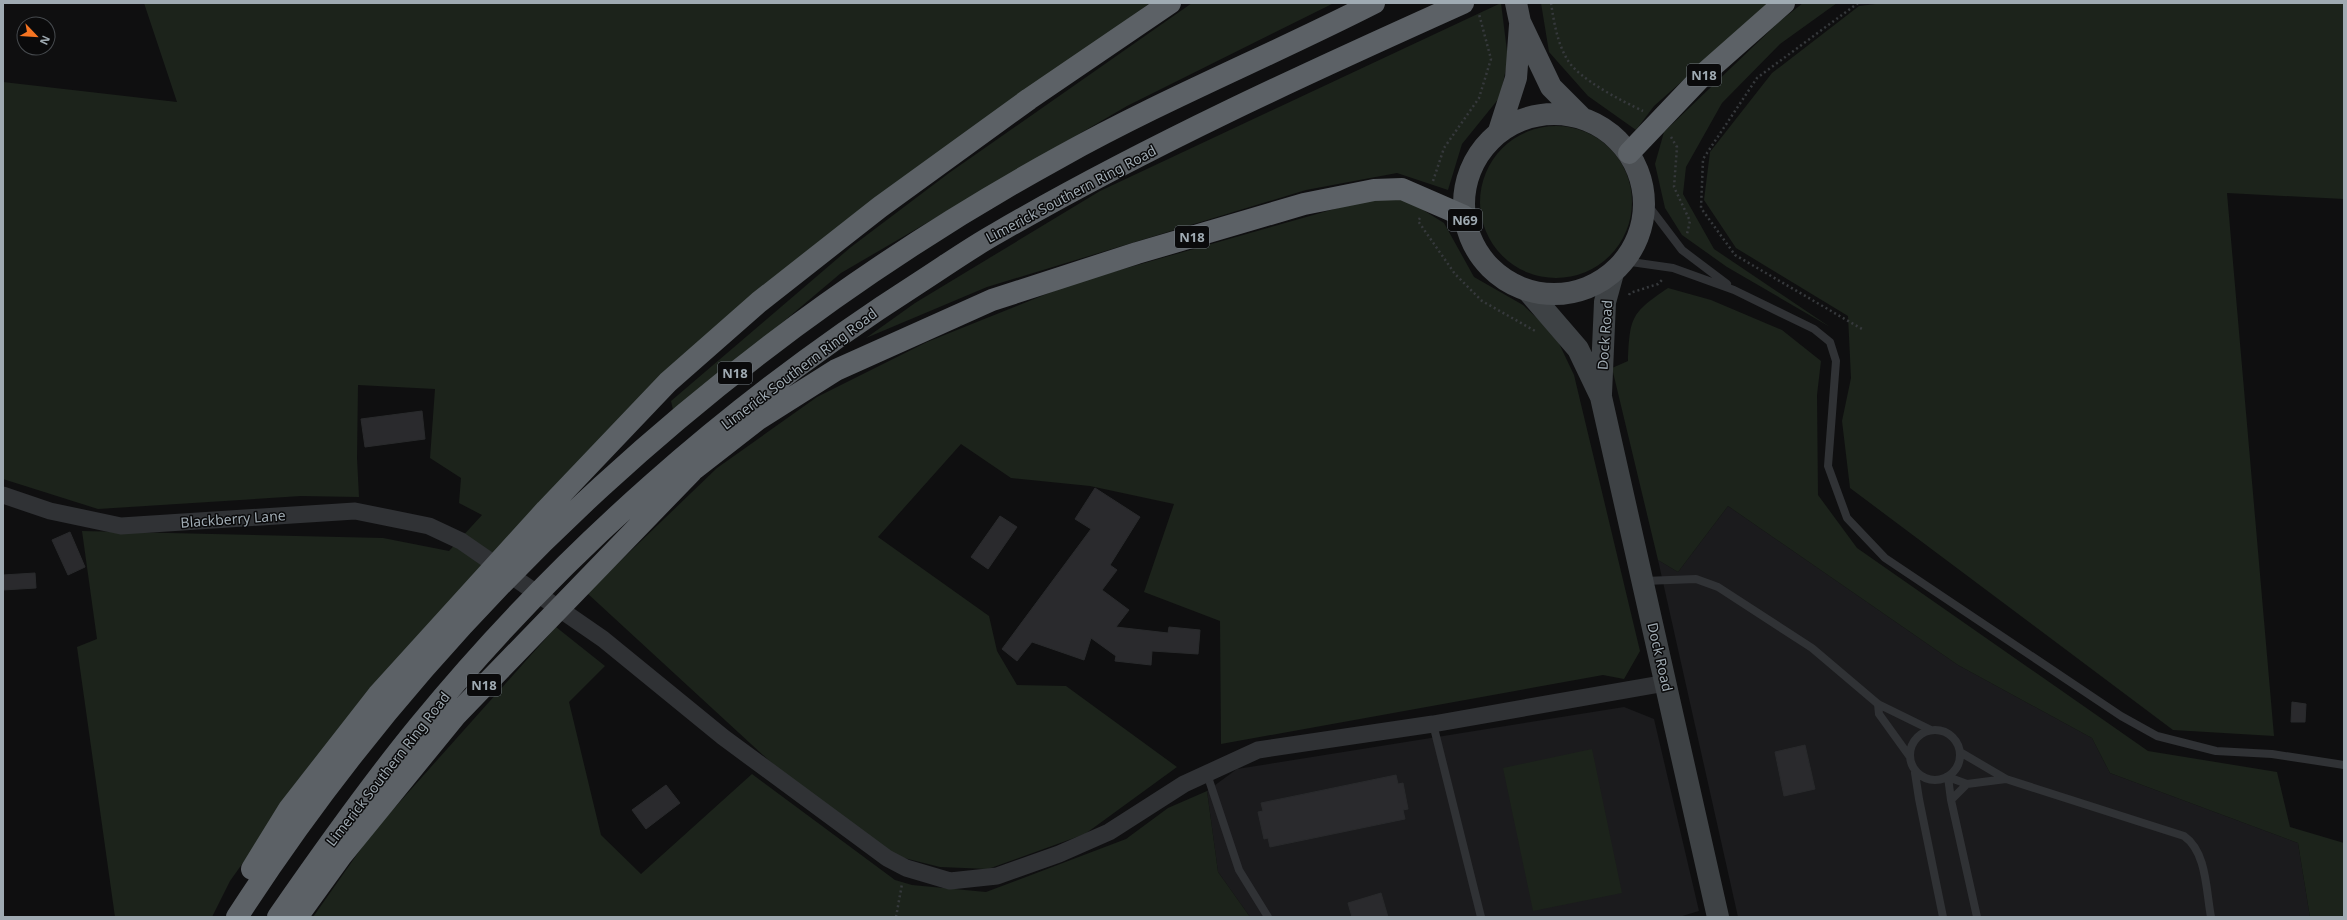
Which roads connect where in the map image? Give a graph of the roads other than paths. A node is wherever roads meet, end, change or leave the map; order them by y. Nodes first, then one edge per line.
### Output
1 (1170, 3) edge
2 (1374, 3) edge
3 (1784, 3) edge
4 (1470, 6) edge
5 (1518, 13) edge
6 (1582, 118) junction
7 (1499, 131) junction
8 (1629, 153) junction
9 (1644, 200) junction
10 (1464, 216) junction
11 (1618, 267) junction
12 (1734, 290) junction
13 (1528, 291) junction
14 (1601, 397) junction
15 (692, 471) junction
16 (3, 495) edge
17 (1643, 581) junction
18 (496, 638) junction
19 (1666, 683) junction
20 (1878, 704) junction
21 (1433, 724) junction
22 (1931, 730) junction
23 (1960, 752) junction
24 (1910, 756) junction
25 (2344, 765) edge
26 (1915, 773) junction
27 (1206, 774) junction
28 (1948, 777) junction
29 (2006, 779) junction
30 (1967, 784) junction
31 (1951, 800) junction
32 (223, 917) edge
33 (237, 917) edge
34 (278, 917) edge
35 (297, 917) edge
36 (1268, 917) edge
37 (1481, 917) edge
38 (1718, 917) edge
39 (1943, 917) edge
40 (1977, 917) edge
41 (2211, 917) edge

1 - 32 highway, N18
2 - 33 highway, N18
3 - 8 highway, N18
4 - 18 highway, Limerick Southern Ring Road / N18
5 - 6 main road, N69
5 - 7 main road, N69
6 - 7 main road, N69
6 - 8 main road, N69
7 - 10 main road, N69
8 - 9 main road, N69
9 - 11 main road, N69
9 - 12 lane
10 - 13 main road, N69
10 - 15 highway, N18
11 - 12 lane
11 - 13 main road, N69
11 - 14 main road, Dock Road
12 - 25 lane
13 - 14 main road, Dock Road
14 - 17 main road, Dock Road
15 - 18 highway, N18
15 - 35 highway, N18
16 - 27 street, Blackberry Lane
17 - 19 main road, Dock Road
17 - 20 lane
18 - 34 highway, Limerick Southern Ring Road / N18
19 - 21 street, Blackberry Lane
19 - 38 main road, Dock Road
20 - 22 lane
20 - 24 lane
21 - 27 street, Blackberry Lane
21 - 37 lane
22 - 23 lane
22 - 24 lane
23 - 28 lane
23 - 29 lane
24 - 26 lane
26 - 28 lane
26 - 39 lane
27 - 36 lane
28 - 30 lane
28 - 31 lane
29 - 30 lane
29 - 41 lane
30 - 31 lane
31 - 40 lane

